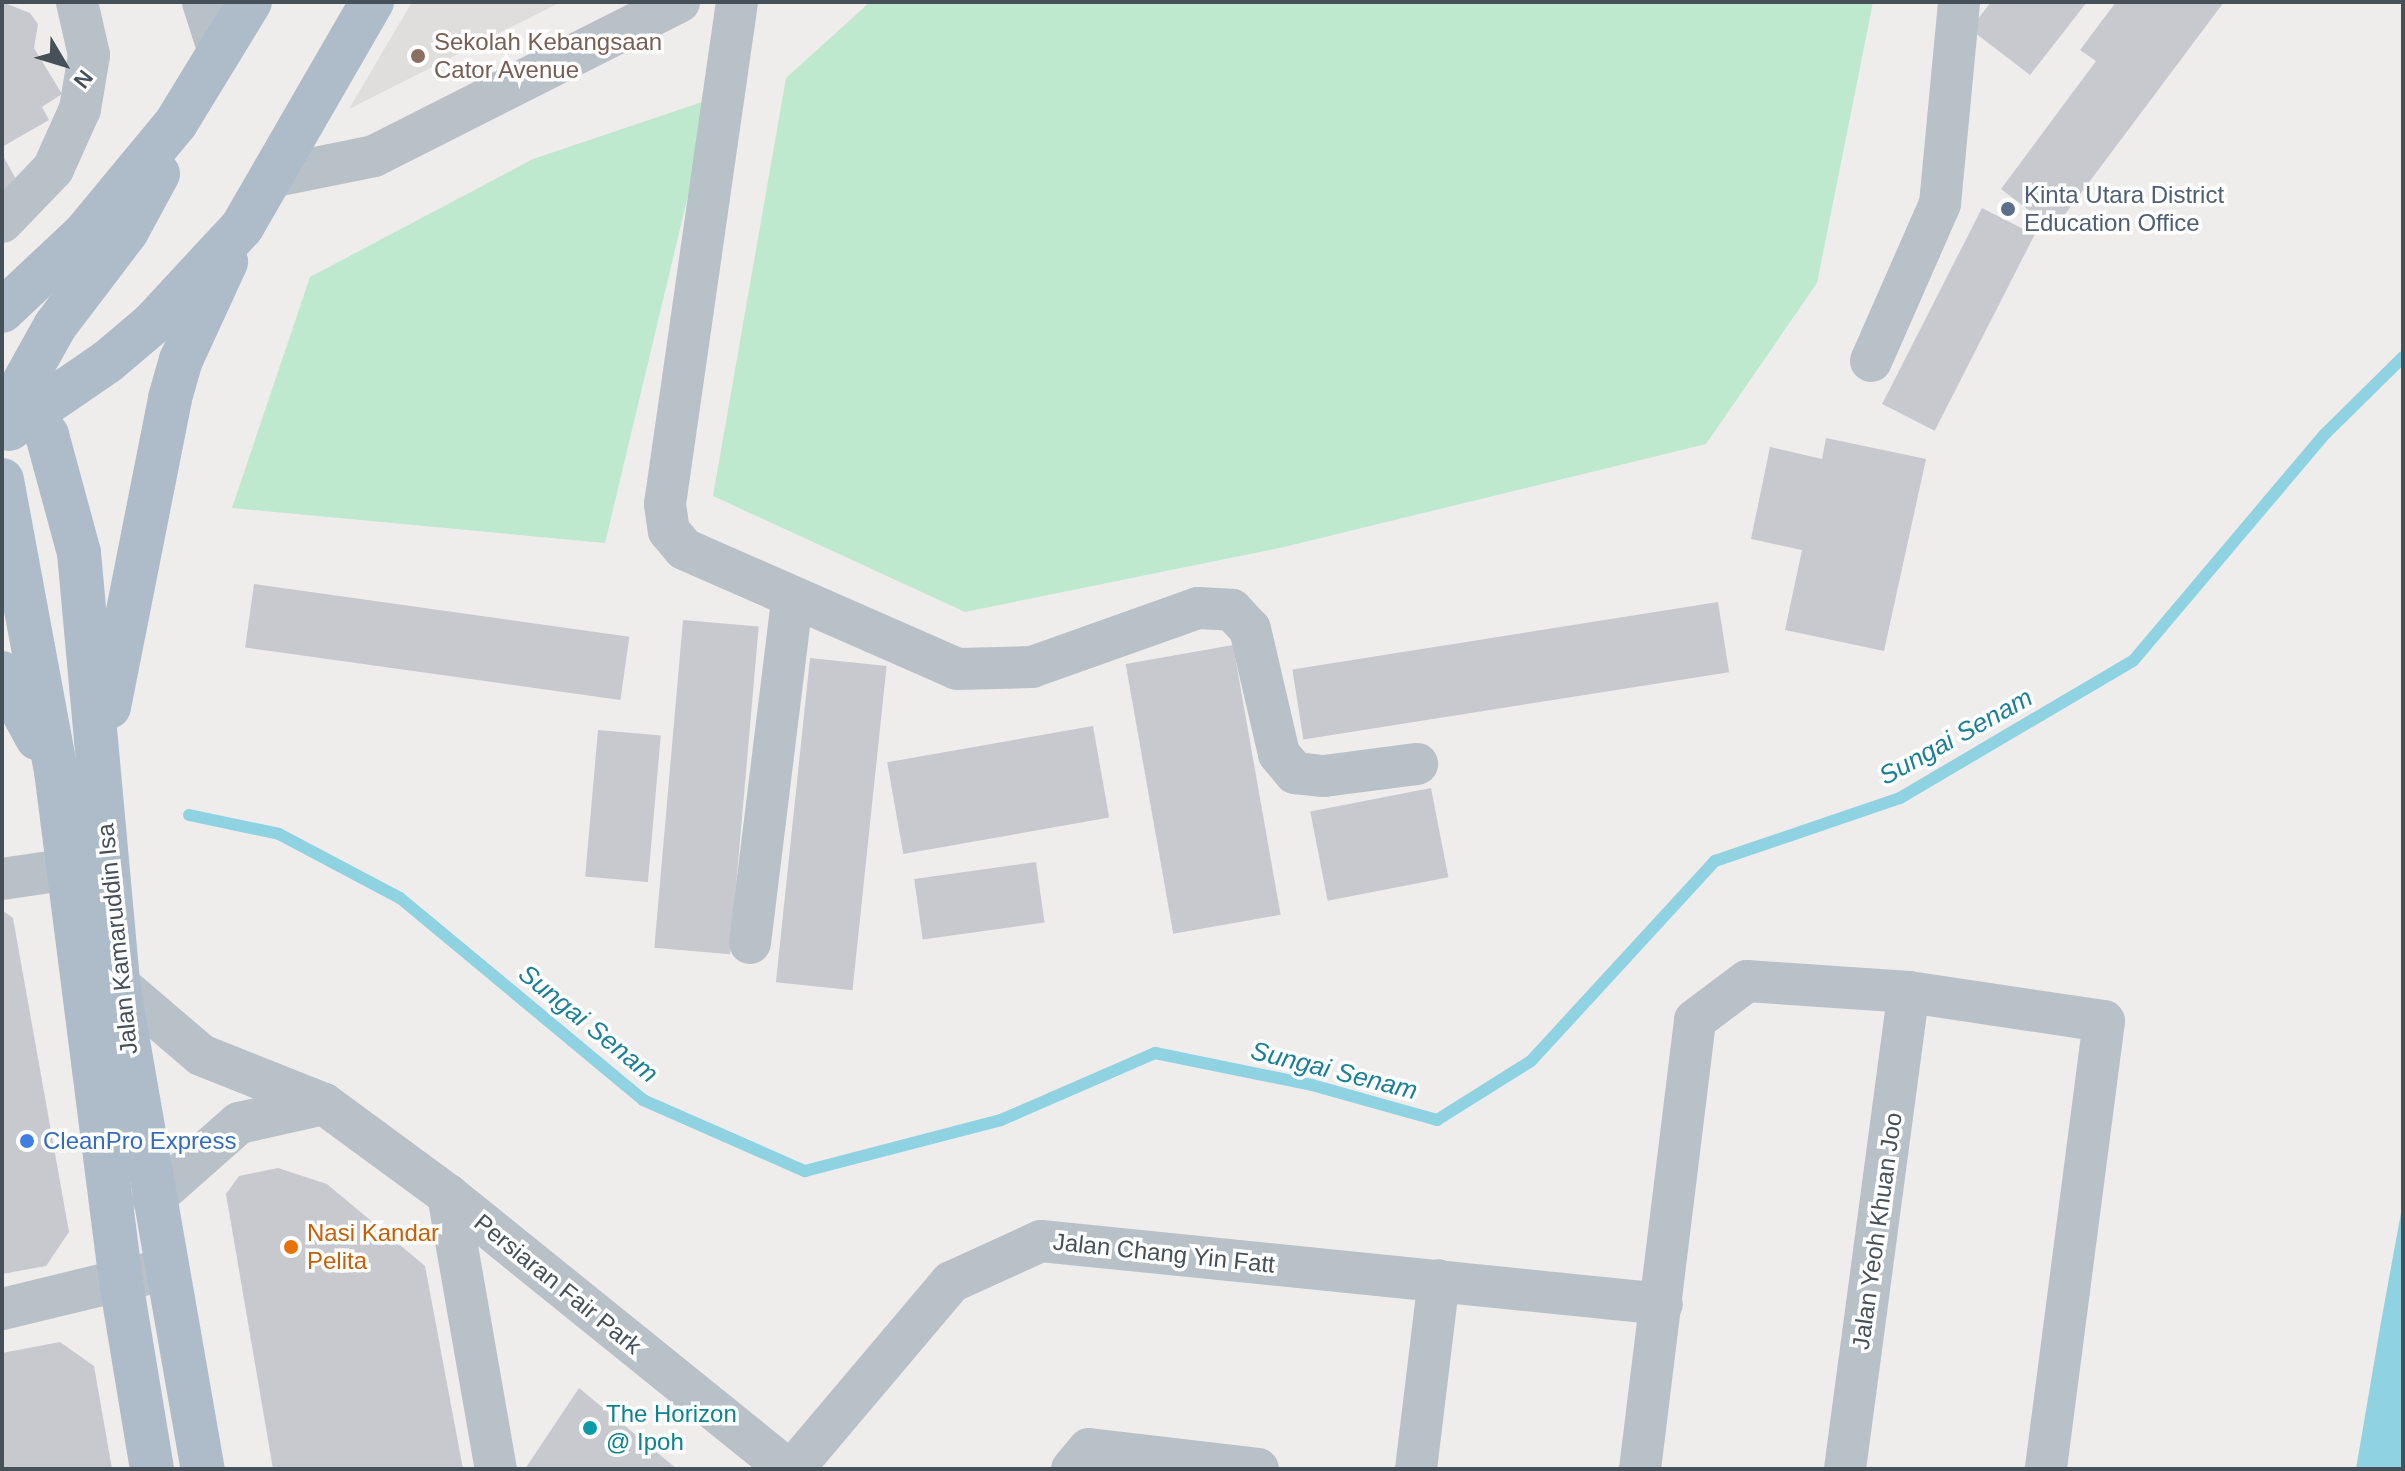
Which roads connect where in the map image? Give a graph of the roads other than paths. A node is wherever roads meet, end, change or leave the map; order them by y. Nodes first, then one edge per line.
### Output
1 (77, 2) edge
2 (203, 2) edge
3 (250, 2) edge
4 (372, 2) edge
5 (679, 2) edge
6 (737, 2) edge
7 (1959, 2) edge
8 (219, 52) junction
9 (176, 123) junction
10 (271, 177) junction
11 (2, 222) edge
12 (242, 227) junction
13 (2, 311) edge
14 (1871, 361) dead end
15 (10, 415) edge
16 (2, 480) edge
17 (792, 601) junction
18 (2, 673) edge
19 (99, 760) junction
20 (1417, 764) dead end
21 (56, 771) junction
22 (70, 869) junction
23 (2, 879) edge
24 (750, 943) dead end
25 (118, 984) junction
26 (1909, 992) junction
27 (324, 1104) junction
28 (448, 1195) junction
29 (153, 1199) junction
30 (167, 1269) junction
31 (1439, 1280) junction
32 (121, 1282) junction
33 (1662, 1304) junction
34 (2, 1309) edge
35 (152, 1469) edge
36 (203, 1469) edge
37 (496, 1469) edge
38 (790, 1469) edge
39 (1072, 1469) edge
40 (1258, 1469) edge
41 (1416, 1469) edge
42 (1640, 1469) edge
43 (1845, 1469) edge
44 (2046, 1469) edge

1 - 11 street
2 - 8 street
3 - 8 main road
4 - 10 main road
5 - 10 street
6 - 17 street
7 - 14 street
8 - 9 main road
9 - 13 main road
9 - 15 main road
10 - 12 main road
12 - 15 main road
12 - 19 main road
15 - 19 main road, Jalan Kamaruddin Isa
16 - 21 main road, Jalan Kamaruddin Isa
17 - 20 street
17 - 24 street
18 - 21 main road
19 - 25 main road, Jalan Kamaruddin Isa
21 - 22 main road, Jalan Kamaruddin Isa
22 - 23 street
22 - 32 main road, Jalan Kamaruddin Isa
25 - 27 street, Persiaran Fair Park
25 - 29 main road, Jalan Kamaruddin Isa
26 - 33 street
26 - 43 street, Jalan Yeoh Khuan Joo
26 - 44 street
27 - 28 street, Persiaran Fair Park
27 - 29 street
28 - 37 street
28 - 38 street, Persiaran Fair Park
29 - 30 main road, Jalan Kamaruddin Isa
30 - 32 street
30 - 36 main road, Jalan Kamaruddin Isa
31 - 33 street, Jalan Chang Yin Fatt
31 - 38 street, Jalan Chang Yin Fatt
31 - 41 street
32 - 34 street
32 - 35 main road, Jalan Kamaruddin Isa
33 - 42 street
39 - 40 street

